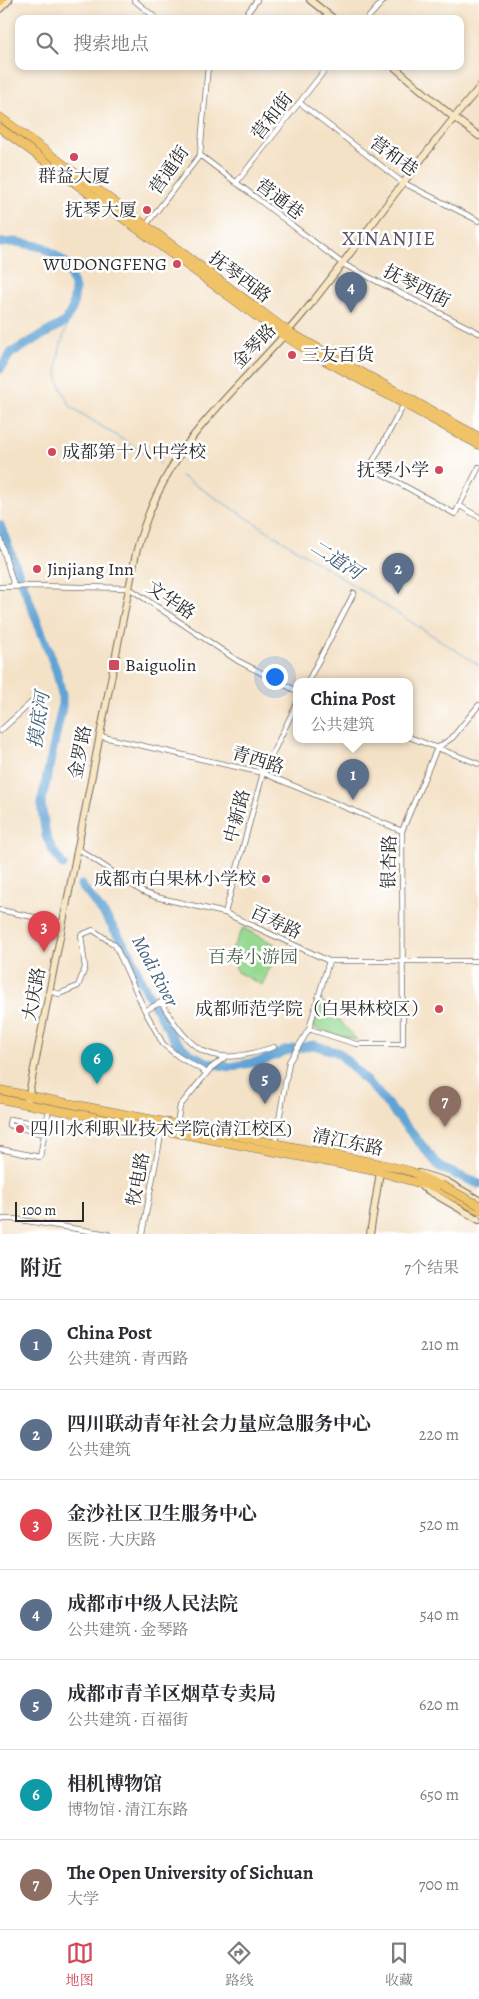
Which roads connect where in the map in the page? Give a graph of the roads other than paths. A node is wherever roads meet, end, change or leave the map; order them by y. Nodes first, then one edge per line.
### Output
1 (9, 0) edge
2 (134, 0) edge
3 (257, 0) edge
4 (310, 0) edge
5 (384, 0) edge
6 (0, 9) edge
7 (152, 15) edge
8 (246, 15) edge
9 (329, 15) edge
10 (371, 15) edge
11 (208, 70) edge
12 (325, 70) edge
13 (398, 70) edge
14 (479, 88) edge
15 (300, 102) junction
16 (0, 117) edge
17 (453, 117) junction
18 (0, 128) edge
19 (479, 136) edge
20 (200, 155) junction
21 (402, 182) junction
22 (236, 183) junction
23 (479, 221) edge
24 (146, 225) junction
25 (343, 264) junction
26 (479, 333) edge
27 (287, 334) junction
28 (405, 402) junction
29 (479, 437) edge
30 (479, 445) edge
31 (479, 467) edge
32 (460, 506) junction
33 (479, 517) edge
34 (0, 539) edge
35 (14, 586) junction
36 (0, 587) edge
37 (129, 588) junction
38 (354, 593) dead end
39 (310, 678) edge
40 (293, 689) edge
41 (33, 701) dead end
42 (479, 704) edge
43 (293, 710) edge
44 (0, 731) edge
45 (99, 736) junction
46 (413, 739) edge
47 (437, 748) junction
48 (479, 764) edge
49 (262, 773) junction
50 (402, 831) junction
51 (77, 848) junction
52 (0, 910) edge
53 (225, 913) junction
54 (62, 923) junction
55 (402, 961) junction
56 (479, 961) edge
57 (329, 962) junction
58 (50, 991) junction
59 (147, 1010) junction
60 (309, 1029) junction
61 (274, 1047) dead end
62 (224, 1059) junction
63 (207, 1073) junction
64 (0, 1090) edge
65 (29, 1096) junction
66 (0, 1099) edge
67 (27, 1104) junction
68 (49, 1108) junction
69 (177, 1124) junction
70 (46, 1125) junction
71 (162, 1130) junction
72 (44, 1134) junction
73 (276, 1143) junction
74 (0, 1149) edge
75 (410, 1171) junction
76 (380, 1172) junction
77 (407, 1180) junction
78 (440, 1187) junction
79 (479, 1200) edge
80 (479, 1205) edge
81 (479, 1210) edge
82 (479, 1220) edge
83 (0, 1221) edge
84 (108, 1234) edge
85 (142, 1234) edge
86 (370, 1234) edge

1 - 6 street
2 - 7 street
3 - 8 street
4 - 9 street
5 - 10 street
11 - 20 street, 营通街
12 - 15 street, 营和街
13 - 17 street
14 - 17 street, 金琴路
15 - 21 street, 营和巷
15 - 22 street, 营和街
16 - 24 main road, 抚琴西路
17 - 19 street
17 - 21 street, 金琴路
18 - 27 main road, 抚琴西路
20 - 22 street, 营通巷
20 - 24 street, 营通街
21 - 23 street, 营和巷
21 - 25 street, 金琴路
22 - 25 street, 营通巷
24 - 27 main road, 抚琴西路
25 - 26 street, 抚琴西街
25 - 27 street, 金琴路
27 - 28 main road, 抚琴西路
27 - 29 main road, 抚琴西路
27 - 37 street, 金琴路
28 - 30 main road, 抚琴西路
28 - 32 street
31 - 32 street
32 - 33 street
34 - 35 street
35 - 36 street, 文华路
35 - 37 street, 文华路
37 - 40 street, 文华路
37 - 45 street, 金罗路
38 - 39 street
41 - 44 street
42 - 47 street, 银杏路
43 - 49 street, 中新路
45 - 49 street, 青西路
45 - 51 street, 金罗路
46 - 47 street
47 - 48 street
47 - 50 street, 银杏路
49 - 50 street, 青西路
49 - 53 street, 中新路
50 - 55 street, 银杏路
51 - 53 street, 百寿路
51 - 54 street, 金罗路
52 - 54 street
53 - 57 street, 百寿路
54 - 58 street, 大庆路
55 - 56 street, 百寿路
55 - 57 street, 百寿路
55 - 60 street, 银杏路
57 - 60 street
58 - 59 street
58 - 65 street, 大庆路
59 - 62 street
59 - 63 street
60 - 73 street
61 - 62 street
62 - 63 street
63 - 69 street
64 - 65 main road, 清江东路
65 - 67 street, 大庆路
65 - 69 main road, 清江东路
66 - 67 main road, 清江东路
67 - 68 main road, 清江东路
68 - 70 street
68 - 71 main road, 清江东路
69 - 73 main road, 清江东路
70 - 72 street
70 - 72 street
71 - 76 main road, 清江东路
71 - 85 street, 牧电路
72 - 74 street
73 - 75 main road, 清江东路
75 - 78 main road
75 - 79 street, 清江东路
76 - 77 main road, 清江东路
76 - 86 street
77 - 78 main road, 清江东路
77 - 82 street
78 - 80 main road, bridge
78 - 81 main road
83 - 84 street

